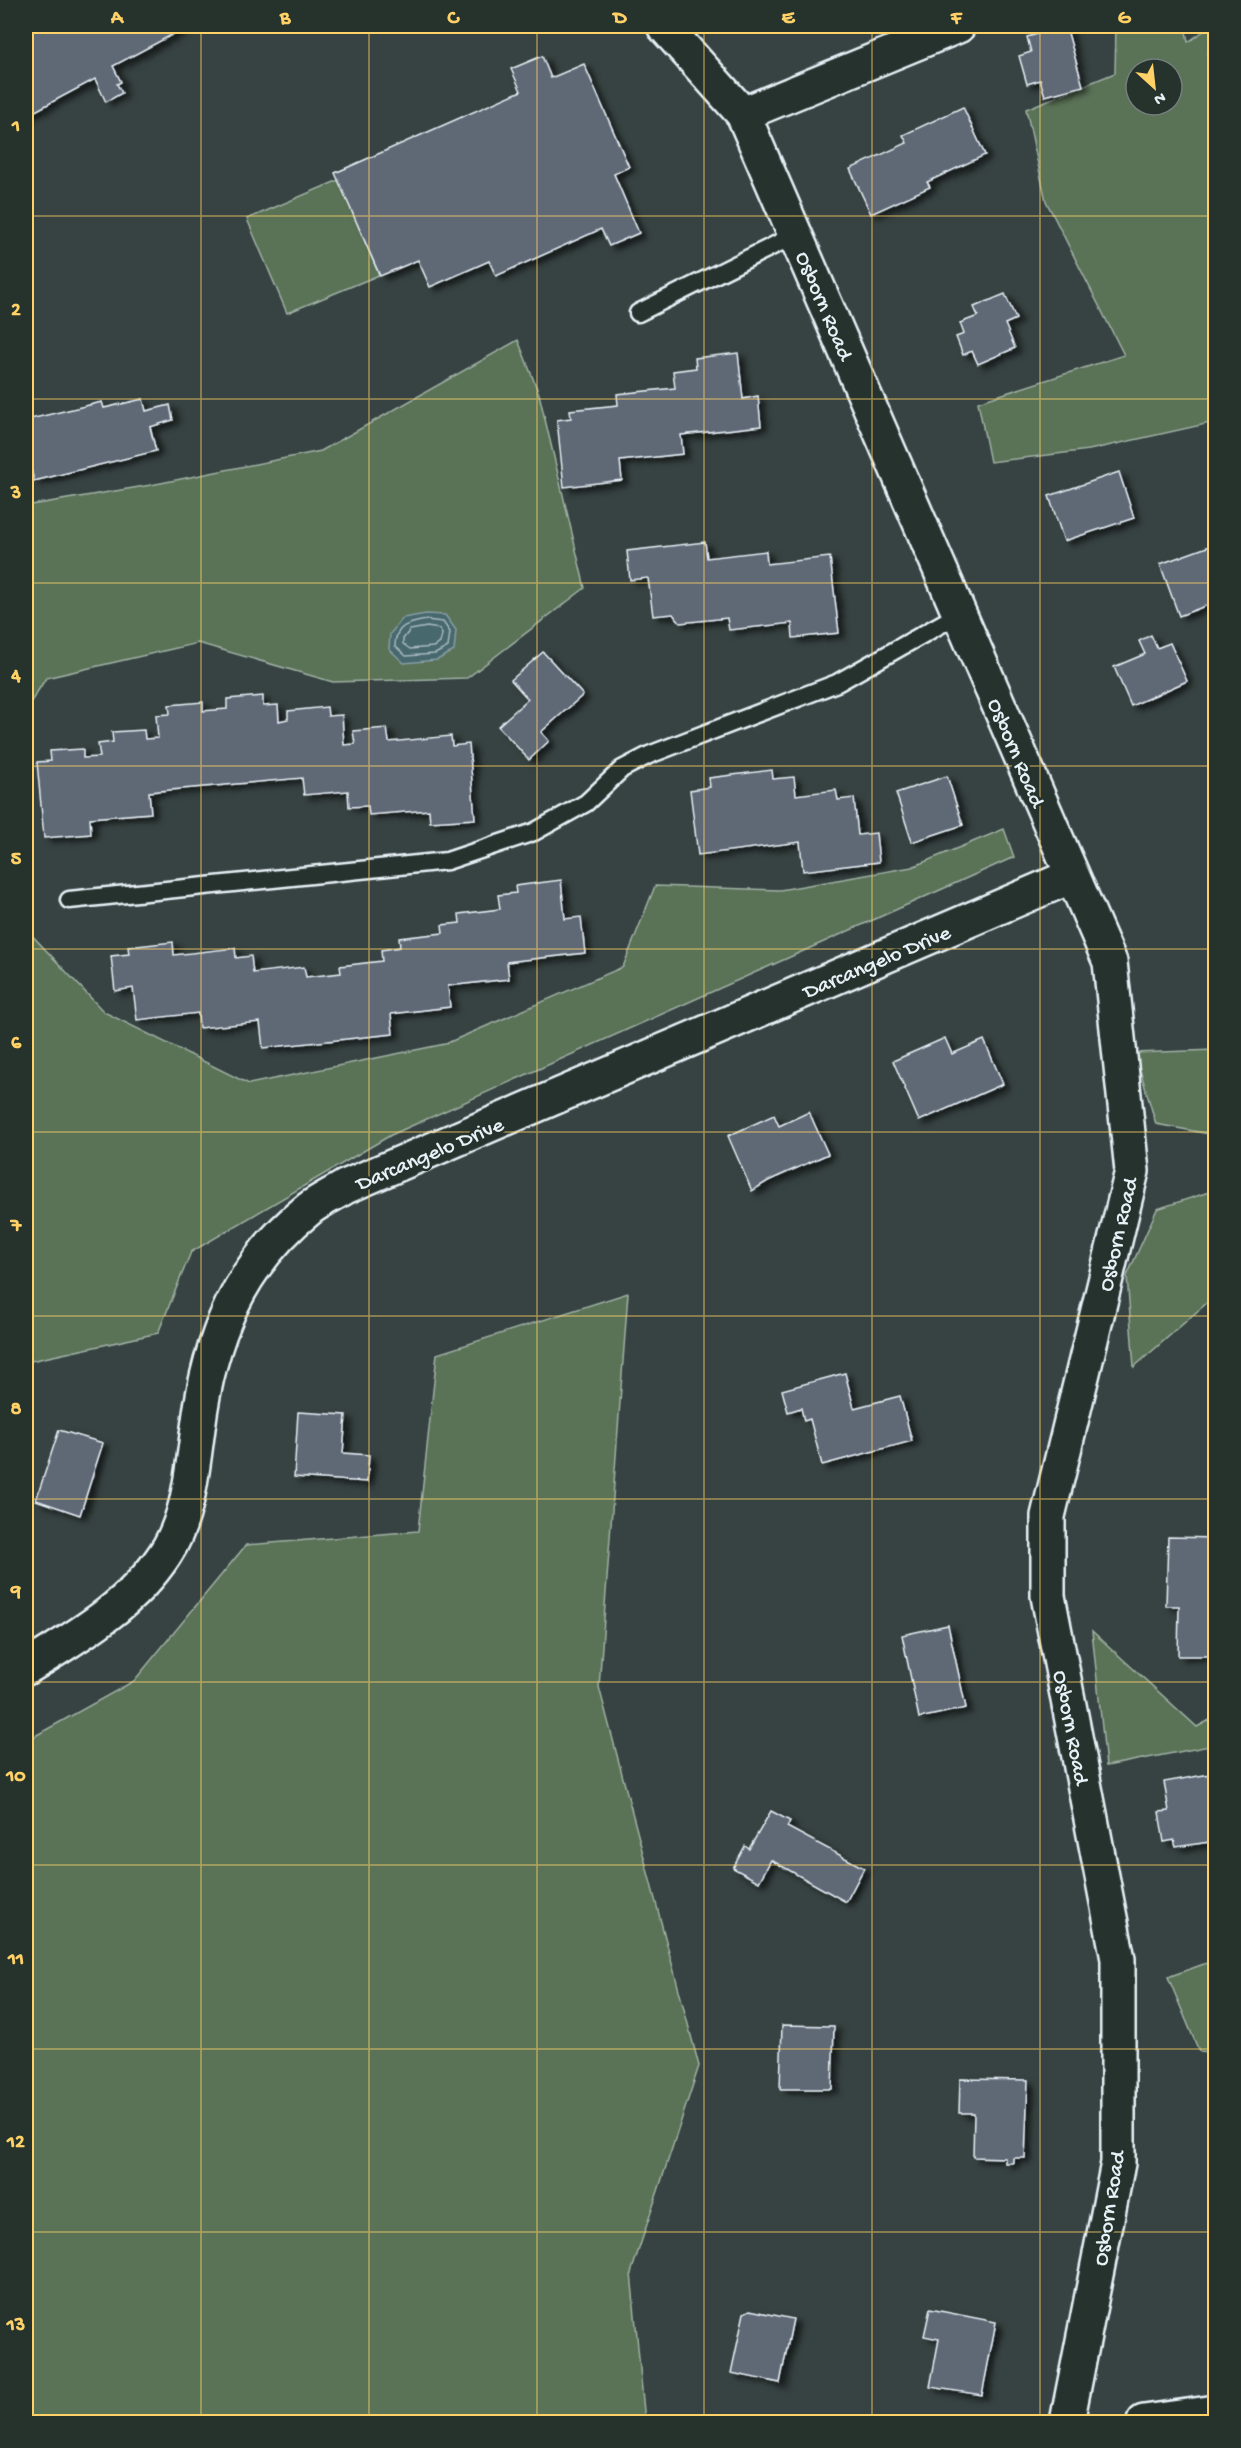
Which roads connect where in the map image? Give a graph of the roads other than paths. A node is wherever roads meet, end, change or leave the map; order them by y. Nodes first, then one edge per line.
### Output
1 (664, 26) edge
2 (958, 26) edge
3 (743, 114) junction
4 (795, 236) junction
5 (638, 314) dead end
6 (959, 614) junction
7 (1072, 876) junction
8 (69, 900) dead end
9 (26, 1668) edge
10 (1215, 2412) edge
11 (1067, 2422) edge
12 (1144, 2422) edge

1 - 3 street, Osborn Road
2 - 3 street
3 - 4 street, Osborn Road
4 - 5 lane
4 - 6 street, Osborn Road
6 - 7 street, Osborn Road
6 - 8 lane
7 - 9 street, Darcangelo Drive
7 - 11 street, Osborn Road
10 - 12 street

